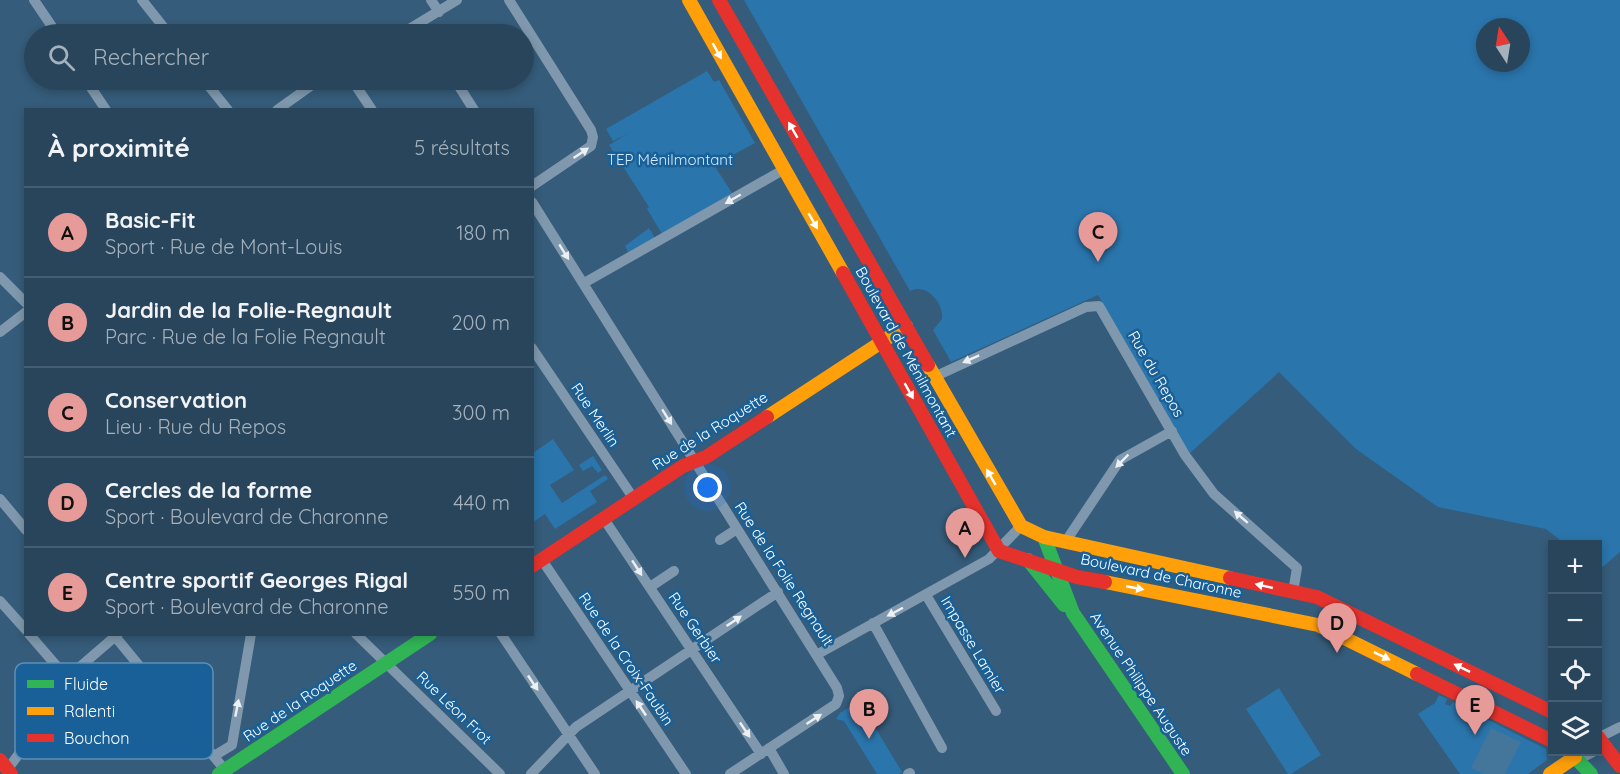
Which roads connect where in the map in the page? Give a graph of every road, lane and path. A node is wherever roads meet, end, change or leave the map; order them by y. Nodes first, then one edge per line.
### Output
1 (34, 0) edge
2 (142, 0) edge
3 (431, 0) edge
4 (457, 0) edge
5 (509, 0) edge
6 (688, 0) edge
7 (719, 0) edge
8 (438, 12) junction
9 (422, 23) edge
10 (50, 24) edge
11 (161, 24) edge
12 (524, 24) edge
13 (534, 40) edge
14 (93, 90) edge
15 (212, 90) edge
16 (305, 90) edge
17 (359, 90) edge
18 (461, 90) edge
19 (105, 108) edge
20 (226, 108) edge
21 (280, 108) edge
22 (371, 108) edge
23 (473, 108) edge
24 (808, 156) junction
25 (783, 170) junction
26 (534, 185) edge
27 (534, 205) edge
28 (0, 277) edge
29 (584, 283) junction
30 (24, 301) edge
31 (24, 314) edge
32 (906, 326) junction
33 (0, 332) edge
34 (881, 340) junction
35 (534, 351) edge
36 (934, 377) junction
37 (1172, 431) junction
38 (695, 461) junction
39 (0, 499) edge
40 (634, 499) junction
41 (604, 519) junction
42 (1022, 526) junction
43 (24, 528) edge
44 (737, 529) junction
45 (1044, 537) junction
46 (720, 540) dead end
47 (1066, 542) junction
48 (999, 551) junction
49 (1028, 560) junction
50 (537, 563) edge
51 (1054, 567) junction
52 (674, 571) dead end
53 (650, 587) junction
54 (778, 592) junction
55 (1293, 592) junction
56 (926, 595) junction
57 (0, 601) edge
58 (1328, 601) junction
59 (1073, 613) junction
60 (873, 624) junction
61 (1318, 625) junction
62 (24, 628) edge
63 (31, 636) edge
64 (114, 636) edge
65 (116, 636) edge
66 (251, 636) edge
67 (358, 636) edge
68 (427, 636) edge
69 (502, 636) edge
70 (691, 650) junction
71 (818, 654) junction
72 (54, 663) edge
73 (84, 663) edge
74 (138, 663) edge
75 (386, 663) junction
76 (629, 692) junction
77 (1548, 710) edge
78 (996, 711) dead end
79 (1620, 727) edge
80 (567, 735) junction
81 (1602, 738) edge
82 (1548, 739) edge
83 (232, 745) junction
84 (1602, 745) edge
85 (942, 748) dead end
86 (765, 751) junction
87 (214, 756) joint
88 (1570, 756) edge
89 (1576, 756) edge
90 (242, 759) junction
91 (1620, 766) edge
92 (222, 772) edge
93 (500, 774) edge
94 (531, 774) edge
95 (594, 774) edge
96 (686, 774) edge
97 (730, 774) edge
98 (784, 774) edge
99 (1183, 774) edge
100 (1550, 774) edge
101 (1591, 774) edge

1 - 10 street
2 - 11 street
3 - 8 street
4 - 8 street
12 -> 5 street
6 -> 25 main road, Boulevard de Ménilmontant
24 -> 7 main road, Boulevard de Ménilmontant
8 - 9 street
26 -> 13 street
14 - 19 street
15 - 20 street
16 - 21 street
17 - 22 street
18 - 23 street
24 - 25 main road
24 - 32 main road, Boulevard de Ménilmontant
25 -> 29 street
25 -> 34 main road, Boulevard de Ménilmontant
27 -> 29 street, Rue de la Folie Regnault
28 - 30 street
29 -> 38 street, Rue de la Folie Regnault
31 - 33 street
32 - 34 main road, Rue de la Roquette
32 - 36 main road, Boulevard de Ménilmontant
34 - 38 main road, Rue de la Roquette
34 -> 48 main road, Boulevard de Ménilmontant
35 - 40 street, Rue Merlin
37 -> 36 street, Rue du Repos
42 -> 36 main road, Boulevard de Ménilmontant
37 -> 47 street
55 -> 37 street, Rue du Repos
38 - 40 main road, Rue de la Roquette
38 - 44 street, Rue de la Folie Regnault
39 - 43 street
40 - 41 main road, Rue de la Roquette
41 - 50 main road, Rue de la Roquette
41 -> 53 street, Rue Gerbier
42 - 45 main road, Boulevard de Charonne
42 - 48 street
44 - 46 street
44 - 54 street, Rue de la Folie Regnault
45 - 47 main road, Boulevard de Charonne
45 - 51 main road, Avenue Philippe Auguste
55 -> 47 main road, Boulevard de Charonne
48 - 49 main road, Boulevard de Charonne
48 - 56 street
49 - 51 main road, Boulevard de Charonne
49 - 59 main road, Avenue Philippe Auguste
50 - 76 street, Rue de la Croix-Faubin
51 - 59 main road, Avenue Philippe Auguste
51 -> 61 main road, Boulevard de Charonne
52 - 53 street
53 - 70 street, Rue Gerbier
70 -> 54 street
54 - 71 street, Rue de la Folie Regnault
55 - 58 main road, Boulevard de Charonne
56 -> 60 street
56 - 78 street, Impasse Lamier
57 - 62 street
58 - 61 main road
77 -> 58 main road, Boulevard de Charonne
59 - 99 main road, Avenue Philippe Auguste
60 - 71 street
60 - 85 street
61 -> 82 main road, Boulevard de Charonne
63 - 72 street
64 - 73 street
65 - 74 street
83 -> 66 street
67 - 75 street, Rue Léon Frot
68 - 75 main road, Rue de la Roquette
69 -> 80 street
70 - 76 street
70 -> 86 street, Rue Gerbier
86 -> 71 street, Rue de la Folie Regnault
75 - 90 main road, Rue de la Roquette
75 - 93 street, Rue Léon Frot
76 - 80 street
96 -> 76 street, Rue de la Croix-Faubin
79 - 81 street
80 - 94 street
80 - 95 street
83 - 87 street
83 - 90 street
84 - 91 main road
86 - 97 street, Rue de la Folie Regnault
86 - 98 street, Rue Gerbier
87 - 92 street
88 - 100 main road
89 - 101 main road
90 - 92 main road, Rue de la Roquette

